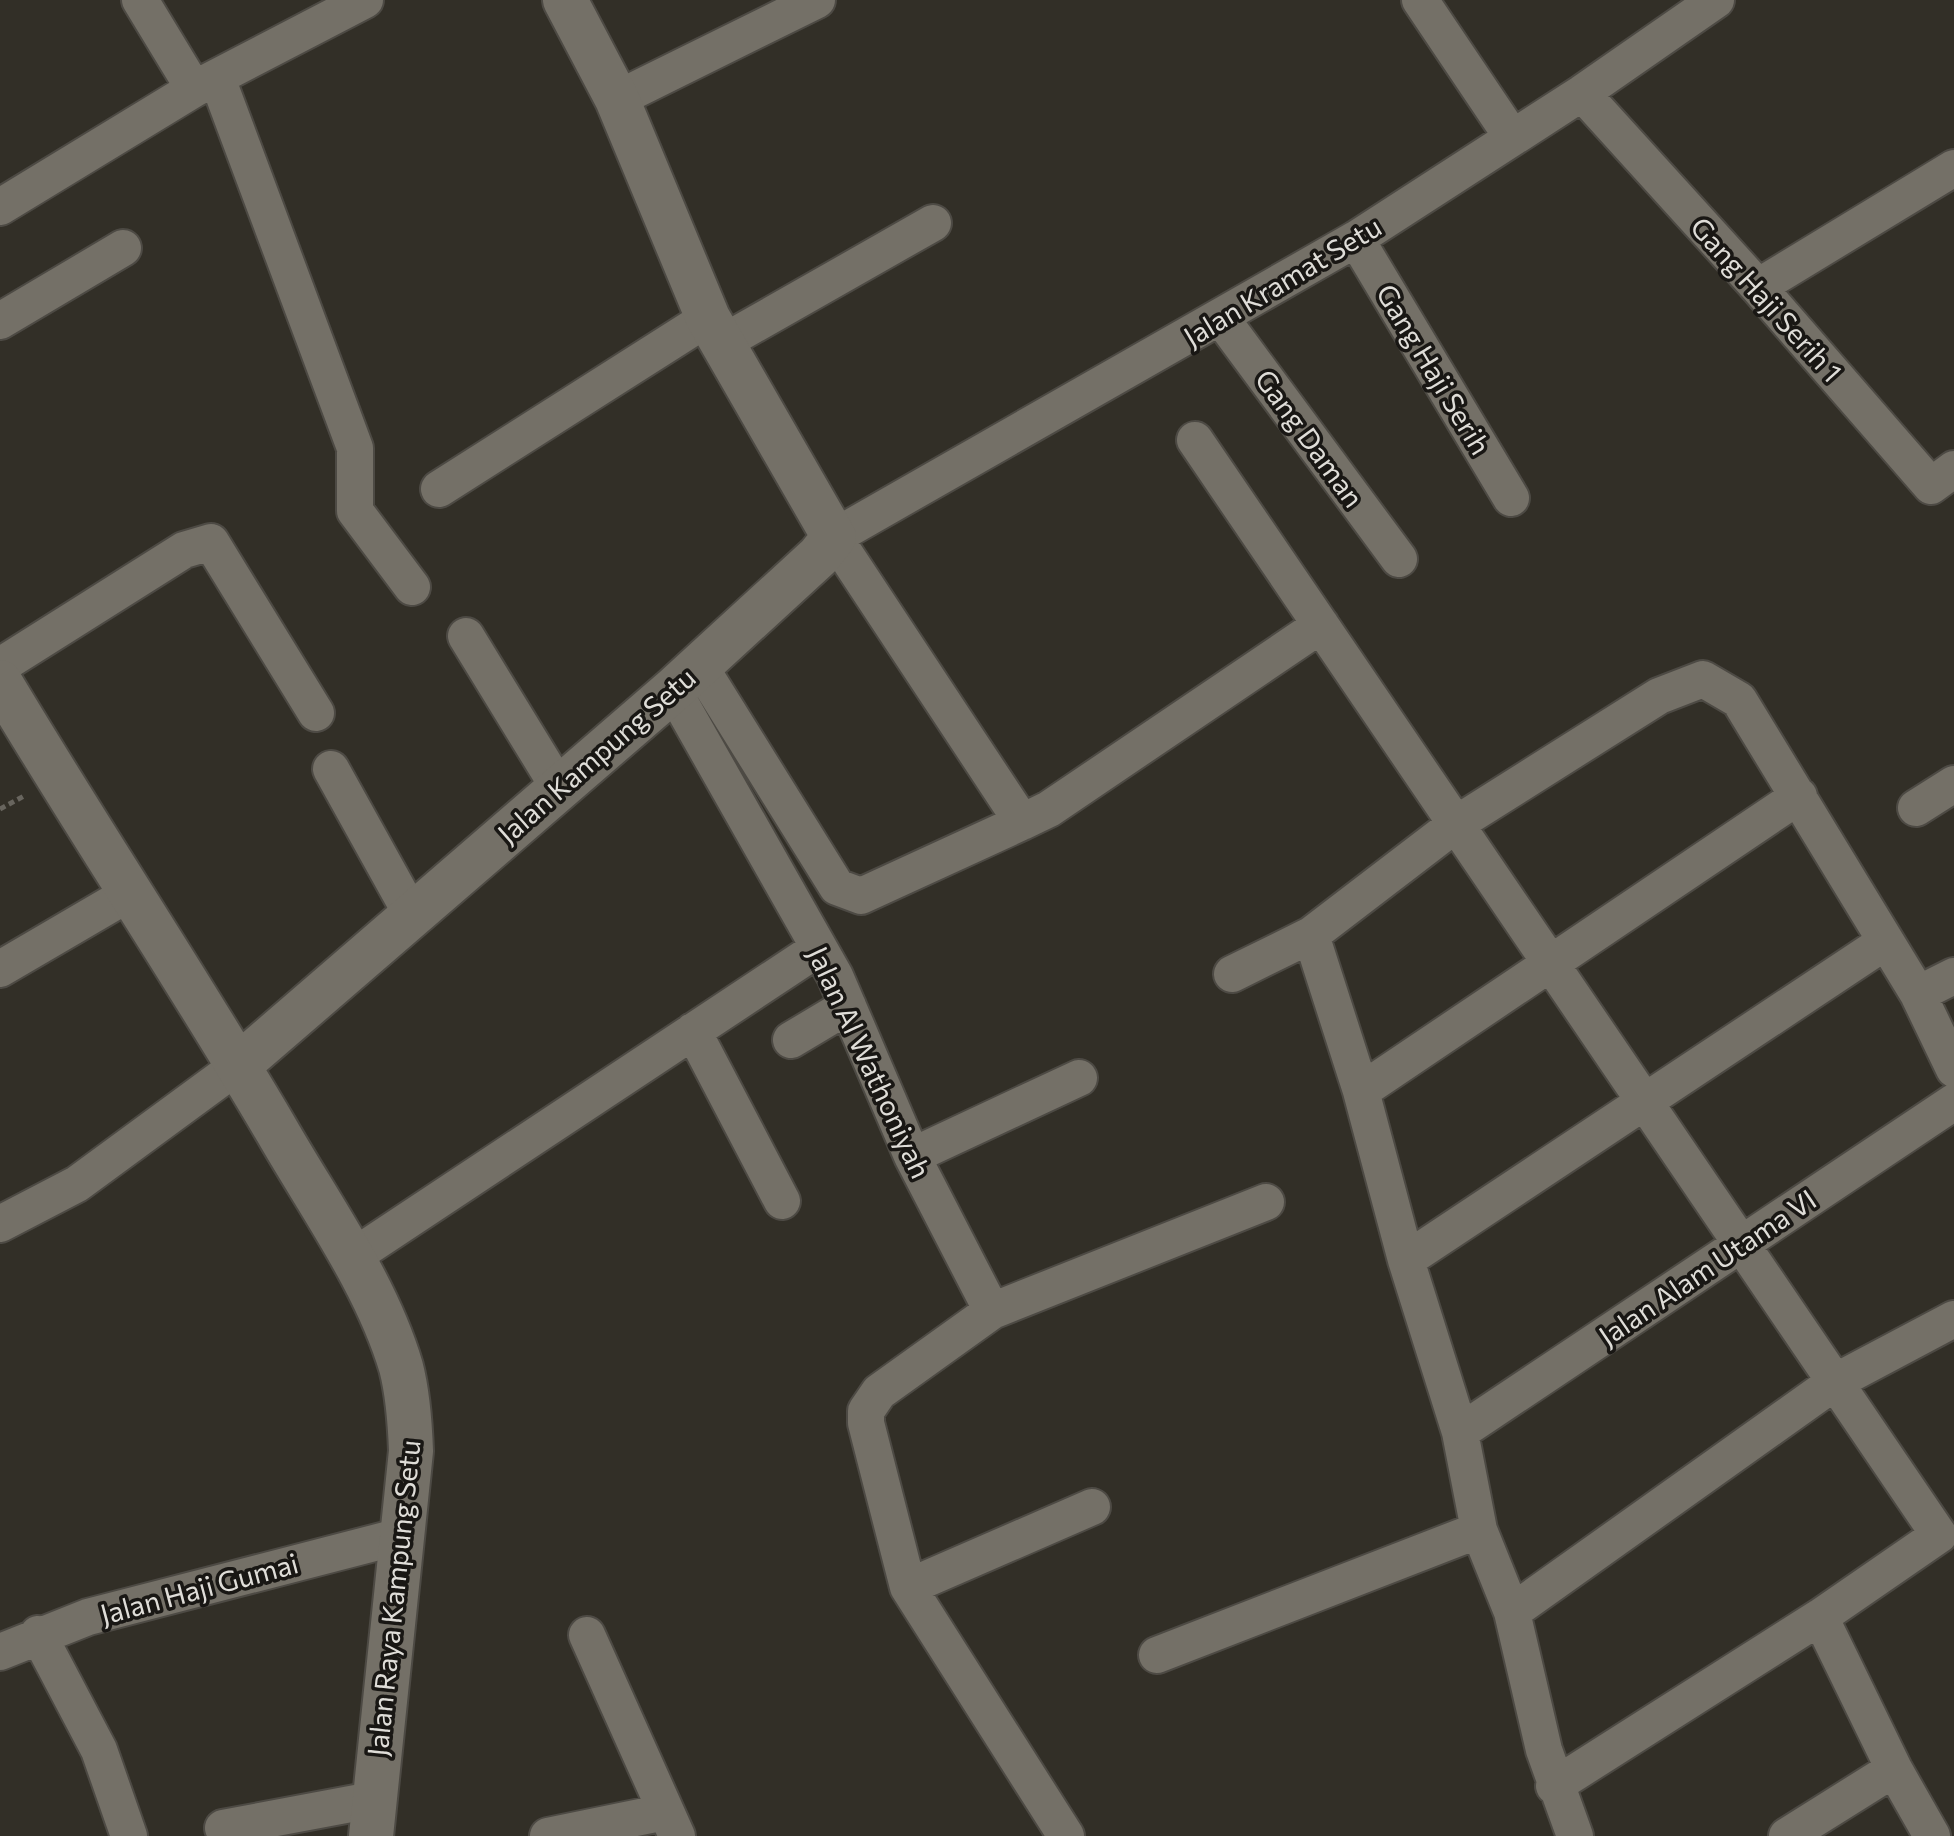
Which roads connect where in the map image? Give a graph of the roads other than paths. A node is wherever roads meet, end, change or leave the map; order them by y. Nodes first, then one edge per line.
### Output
1 (140, 0) edge
2 (365, 0) edge
3 (565, 0) edge
4 (817, 0) edge
5 (1420, 0) edge
6 (1716, 0) edge
7 (305, 13) edge
8 (206, 83) junction
9 (1582, 93) junction
10 (617, 99) junction
11 (1512, 137) junction
12 (1954, 168) edge
13 (0, 207) edge
14 (933, 223) dead end
15 (1356, 239) junction
16 (123, 248) dead end
17 (1758, 287) junction
18 (1221, 318) junction
19 (0, 321) edge
20 (715, 331) junction
21 (1195, 440) dead end
22 (1954, 469) edge
23 (439, 489) dead end
24 (1511, 498) dead end
25 (834, 537) junction
26 (1399, 559) dead end
27 (412, 587) dead end
28 (1321, 625) junction
29 (466, 636) dead end
30 (0, 666) edge
31 (686, 677) junction
32 (0, 682) edge
33 (316, 713) dead end
34 (331, 769) dead end
35 (1954, 784) edge
36 (559, 788) junction
37 (1799, 796) junction
38 (1916, 808) dead end
39 (1022, 822) junction
40 (1456, 824) junction
41 (130, 893) junction
42 (412, 915) junction
43 (1311, 935) junction
44 (1885, 942) junction
45 (819, 948) junction
46 (1550, 963) junction
47 (0, 969) edge
48 (1232, 974) dead end
49 (1954, 976) edge
50 (1918, 994) junction
51 (848, 1006) junction
52 (693, 1031) junction
53 (791, 1040) dead end
54 (239, 1065) junction
55 (1954, 1069) edge
56 (1079, 1078) dead end
57 (1361, 1091) junction
58 (1644, 1101) junction
59 (1954, 1102) edge
60 (912, 1156) junction
61 (782, 1201) dead end
62 (1266, 1202) dead end
63 (0, 1224) edge
64 (1741, 1244) junction
65 (351, 1258) junction
66 (1406, 1260) junction
67 (992, 1311) junction
68 (1954, 1319) edge
69 (1835, 1382) junction
70 (1460, 1432) junction
71 (1092, 1507) dead end
72 (1479, 1530) junction
73 (401, 1536) junction
74 (908, 1587) junction
75 (1512, 1612) junction
76 (1820, 1617) junction
77 (38, 1634) junction
78 (587, 1635) dead end
79 (0, 1652) edge
80 (1157, 1655) dead end
81 (1894, 1769) junction
82 (1554, 1786) junction
83 (372, 1818) edge
84 (671, 1824) edge
85 (223, 1828) dead end
86 (129, 1836) edge
87 (548, 1836) edge
88 (1066, 1836) edge
89 (1575, 1836) edge
90 (1787, 1836) edge
91 (1932, 1836) edge

1 - 8 street
2 - 7 street
3 - 10 street
4 - 10 street
5 - 11 street
6 - 9 street, Jalan Kramat Setu
7 - 8 street
8 - 13 street
8 - 27 street
9 - 11 street, Jalan Kramat Setu
9 - 17 street, Gang Haji Serih 1
10 - 20 street
11 - 15 street, Jalan Kramat Setu
12 - 17 street
14 - 20 street
15 - 18 street, Jalan Kramat Setu
15 - 24 street, Gang Haji Serih
16 - 19 street
17 - 22 street, Gang Haji Serih 1
18 - 25 street, Jalan Kramat Setu
18 - 26 street, Gang Daman
20 - 23 street
20 - 25 street
21 - 28 street
25 - 31 street, Jalan Kampung Setu
25 - 39 street
28 - 39 street
28 - 40 street
29 - 36 street
30 - 33 street
31 - 36 street, Jalan Kampung Setu
31 - 39 street
31 - 45 street, Jalan Al Wathoniyah
32 - 41 street
34 - 42 street
35 - 38 street
36 - 42 street, Jalan Kampung Setu
37 - 40 street
37 - 44 street
37 - 46 street
40 - 43 street
40 - 46 street
41 - 47 street
41 - 54 street
42 - 54 street, Jalan Kampung Setu
43 - 48 street
43 - 57 street
44 - 50 street
44 - 58 street
45 - 51 street, Jalan Al Wathoniyah
45 - 52 street
46 - 57 street
46 - 58 street
49 - 50 street
50 - 55 street
51 - 53 street
51 - 60 street, Jalan Al Wathoniyah
52 - 61 street
52 - 65 street
54 - 63 street
54 - 65 street, Jalan Raya Kampung Setu
56 - 60 street
57 - 66 street
58 - 64 street
58 - 66 street
59 - 64 street, Jalan Alam Utama VI
60 - 67 street, Jalan Al Wathoniyah
62 - 67 street
64 - 69 street
64 - 70 street, Jalan Alam Utama VI
65 - 73 street, Jalan Raya Kampung Setu
66 - 70 street
67 - 74 street
68 - 69 street
69 - 75 street
69 - 76 street
70 - 72 street
71 - 74 street
72 - 75 street
72 - 80 street
73 - 77 street, Jalan Haji Gumai
73 - 83 street, Jalan Raya Kampung Setu
74 - 88 street
75 - 82 street
76 - 81 street
76 - 82 street
77 - 79 street, Jalan Haji Gumai
77 - 86 street
78 - 84 street
81 - 90 street
81 - 91 street
82 - 89 street
83 - 85 street
84 - 87 street

